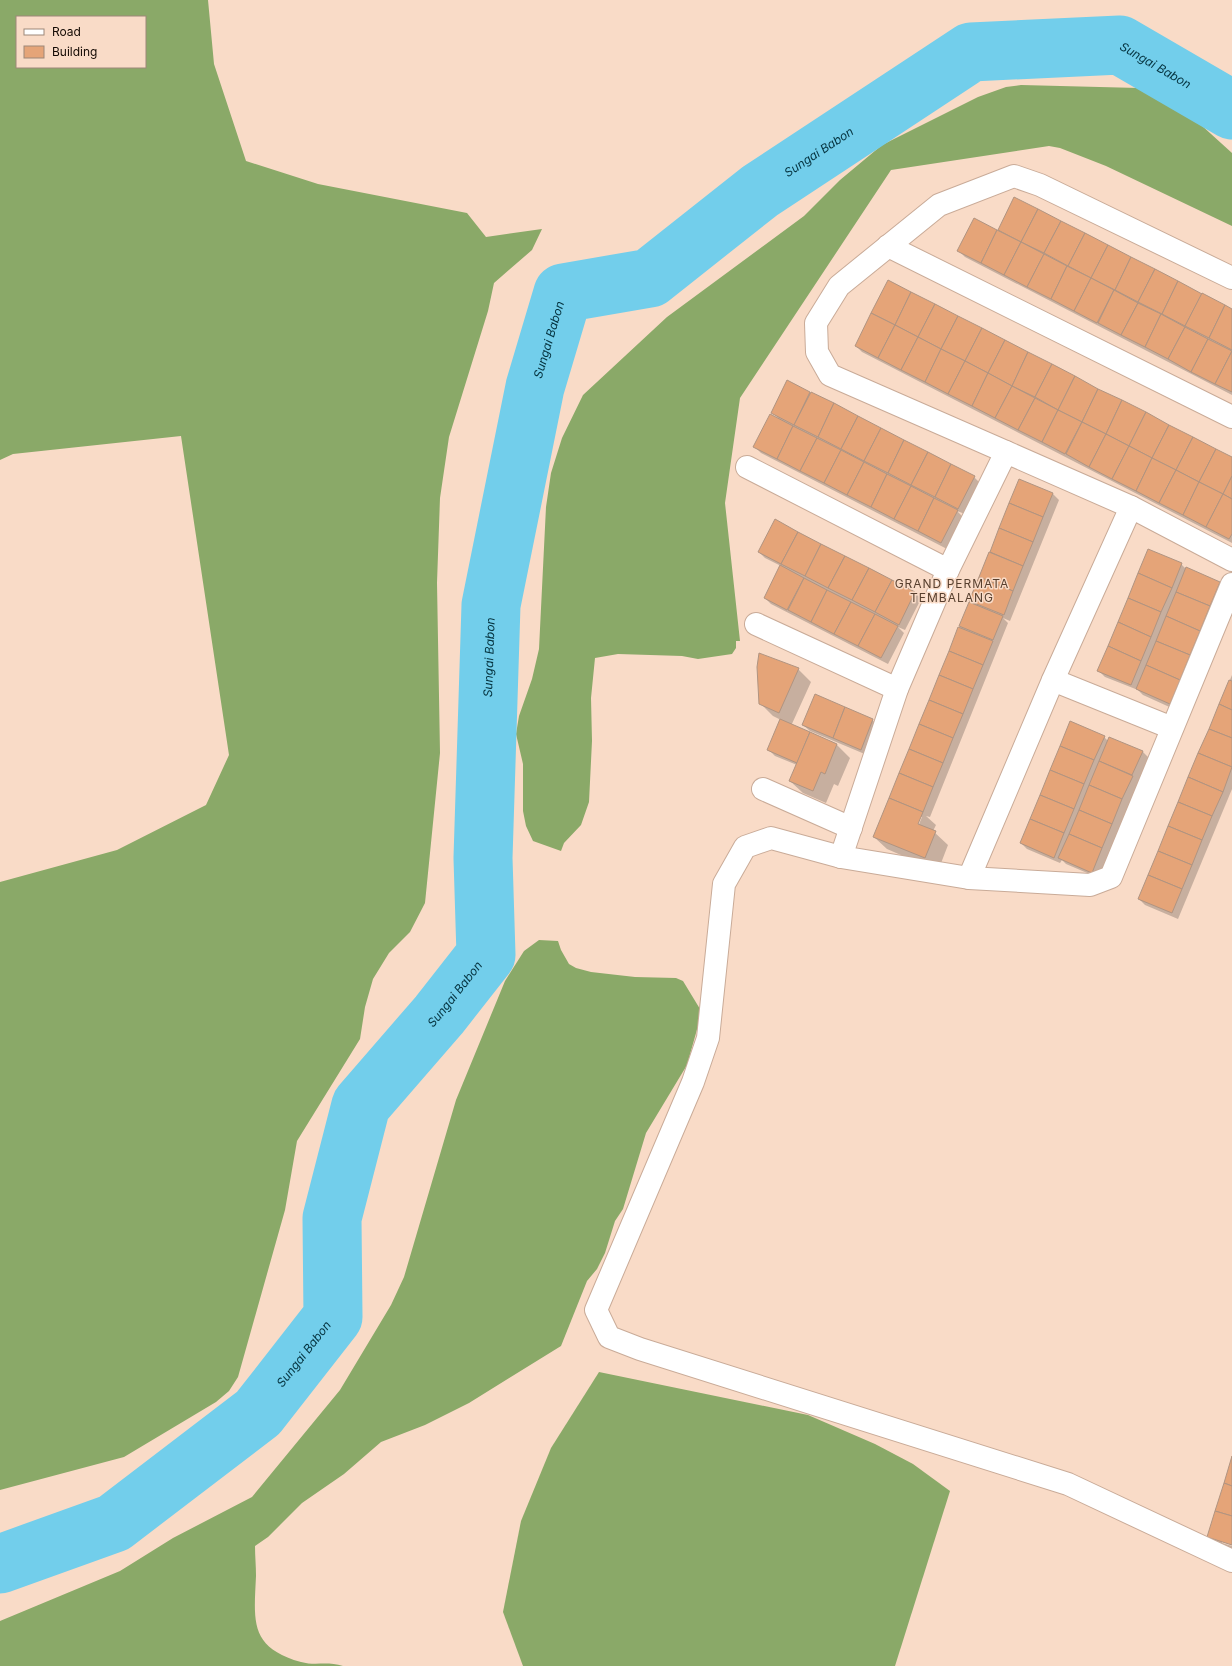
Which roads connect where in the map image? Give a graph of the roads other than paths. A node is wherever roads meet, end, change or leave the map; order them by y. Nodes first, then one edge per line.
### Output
1 (888, 246) junction
2 (1232, 278) edge
3 (1232, 417) edge
4 (1006, 452) junction
5 (747, 467) dead end
6 (1131, 507) junction
7 (1232, 560) edge
8 (948, 570) junction
9 (1232, 584) edge
10 (756, 624) dead end
11 (1054, 680) junction
12 (897, 689) junction
13 (1172, 728) junction
14 (763, 789) dead end
15 (851, 828) junction
16 (841, 857) junction
17 (969, 878) junction
18 (1232, 1561) edge

1 - 2 street
1 - 3 street
1 - 4 street
4 - 6 street
4 - 8 street
5 - 8 street
6 - 7 street
6 - 11 street
8 - 12 street
9 - 13 street
10 - 12 street
11 - 13 street
11 - 17 street
12 - 15 street
13 - 17 street
14 - 15 street
15 - 16 street
16 - 17 street
16 - 18 street

